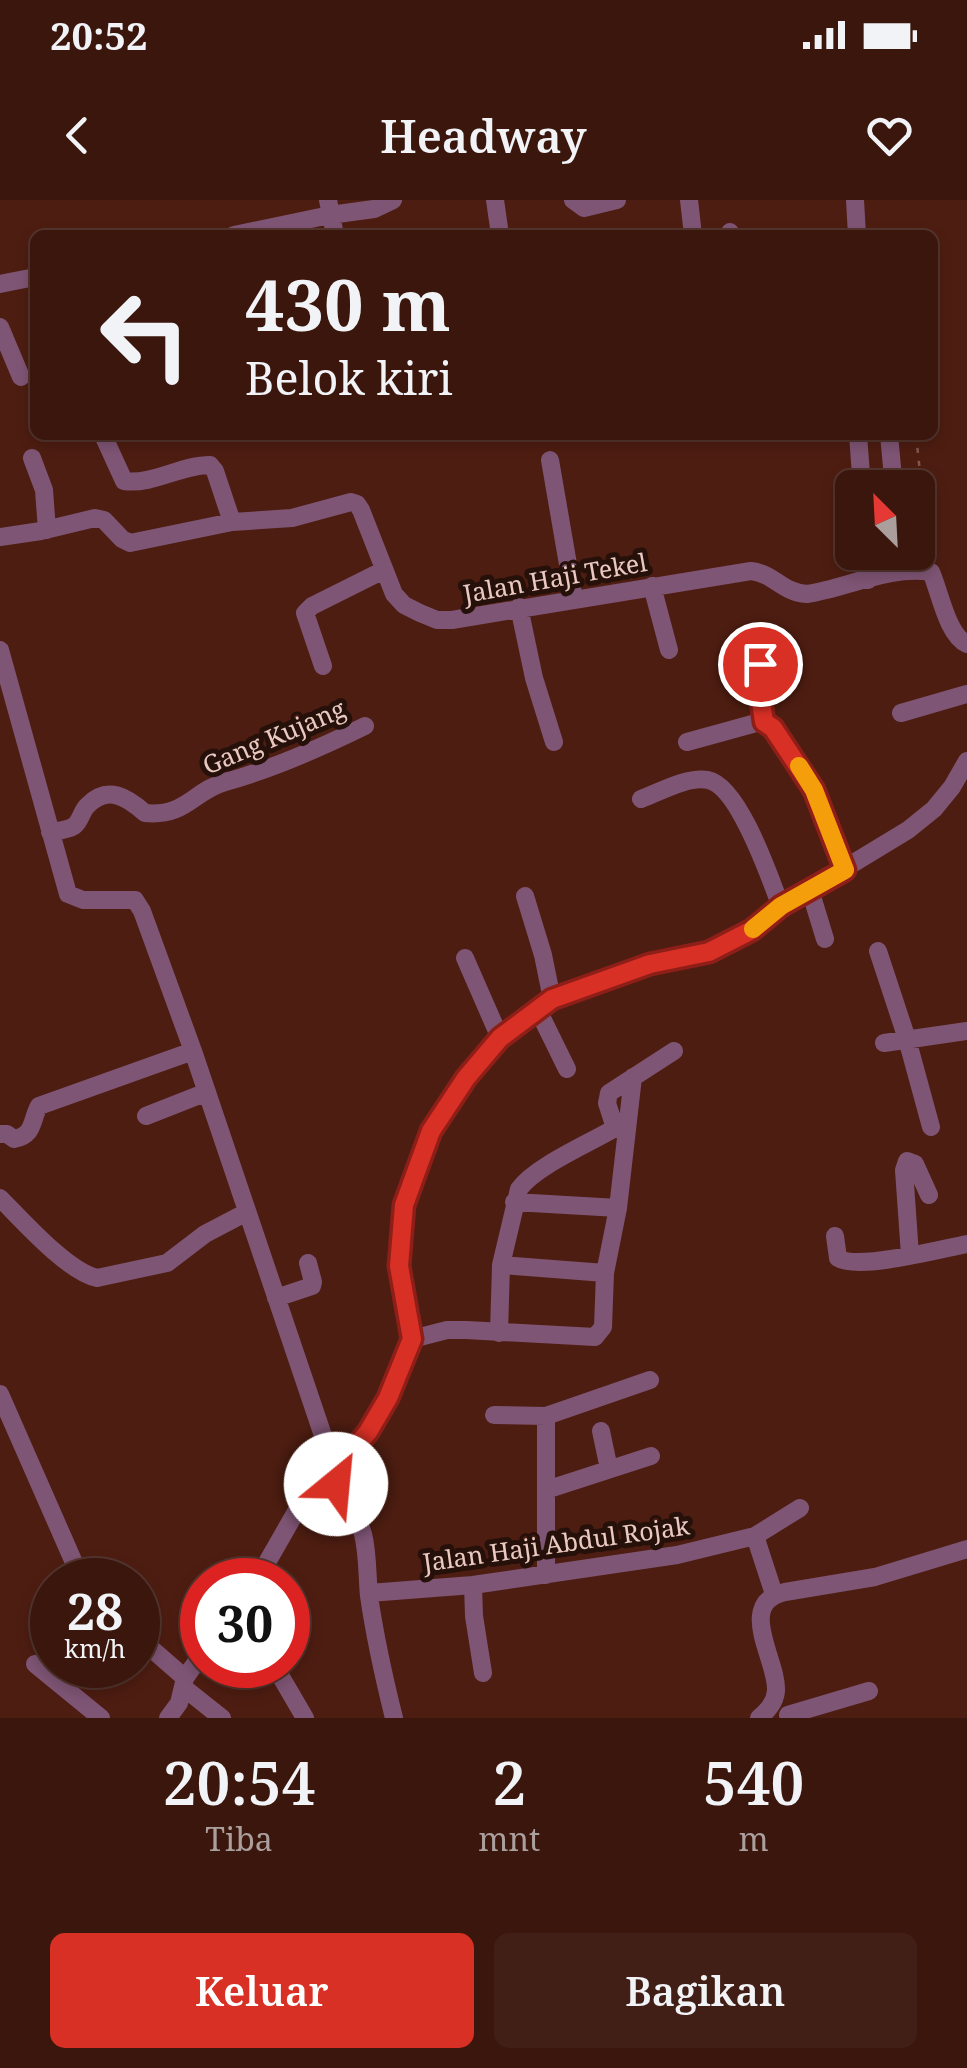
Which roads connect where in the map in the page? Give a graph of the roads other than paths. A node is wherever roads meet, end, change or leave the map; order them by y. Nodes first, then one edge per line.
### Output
1 (392, 200) edge
2 (495, 200) edge
3 (573, 200) edge
4 (617, 200) edge
5 (688, 200) edge
6 (855, 200) edge
7 (329, 207) edge
8 (251, 230) edge
9 (499, 230) edge
10 (692, 230) edge
11 (857, 230) edge
12 (30, 278) edge
13 (0, 284) edge
14 (0, 327) edge
15 (21, 378) dead end
16 (104, 440) edge
17 (858, 440) edge
18 (890, 440) edge
19 (32, 458) dead end
20 (550, 460) dead end
21 (861, 470) edge
22 (893, 470) edge
23 (232, 522) junction
24 (46, 530) junction
25 (0, 537) edge
26 (384, 570) junction
27 (867, 570) edge
28 (886, 570) edge
29 (925, 570) edge
30 (868, 580) junction
31 (652, 586) junction
32 (574, 598) junction
33 (520, 607) junction
34 (967, 644) edge
35 (0, 650) edge
36 (669, 650) dead end
37 (788, 652) dead end
38 (323, 666) dead end
39 (967, 694) edge
40 (901, 713) dead end
41 (764, 722) junction
42 (365, 726) dead end
43 (554, 742) dead end
44 (686, 742) dead end
45 (967, 761) edge
46 (640, 799) dead end
47 (50, 832) junction
48 (845, 870) junction
49 (810, 890) junction
50 (525, 896) dead end
51 (781, 906) junction
52 (825, 940) dead end
53 (878, 951) dead end
54 (465, 958) dead end
55 (545, 1004) junction
56 (967, 1030) edge
57 (500, 1038) junction
58 (908, 1039) junction
59 (884, 1043) dead end
60 (194, 1051) junction
61 (674, 1051) dead end
62 (568, 1069) dead end
63 (207, 1092) junction
64 (146, 1116) dead end
65 (622, 1126) junction
66 (931, 1127) dead end
67 (0, 1134) edge
68 (930, 1196) dead end
69 (0, 1198) edge
70 (514, 1202) junction
71 (618, 1208) junction
72 (247, 1212) junction
73 (835, 1236) dead end
74 (967, 1244) edge
75 (910, 1256) junction
76 (308, 1263) dead end
77 (501, 1265) junction
78 (605, 1273) junction
79 (276, 1298) junction
80 (500, 1333) junction
81 (412, 1339) junction
82 (650, 1380) dead end
83 (0, 1394) edge
84 (494, 1414) dead end
85 (546, 1416) junction
86 (601, 1432) dead end
87 (652, 1456) dead end
88 (610, 1470) junction
89 (335, 1471) junction
90 (546, 1490) junction
91 (800, 1508) dead end
92 (755, 1536) junction
93 (967, 1549) edge
94 (72, 1558) edge
95 (269, 1558) edge
96 (546, 1575) junction
97 (473, 1585) junction
98 (369, 1593) junction
99 (774, 1594) junction
100 (160, 1659) edge
101 (483, 1673) dead end
102 (180, 1678) edge
103 (64, 1688) edge
104 (183, 1688) edge
105 (190, 1688) edge
106 (287, 1688) edge
107 (869, 1691) dead end
108 (777, 1714) edge
109 (101, 1718) edge
110 (168, 1718) edge
111 (222, 1718) edge
112 (305, 1718) edge
113 (394, 1718) edge

1 - 7 street
2 - 9 street
3 - 4 street
5 - 10 street
6 - 11 street
7 - 8 street
12 - 13 street
14 - 15 street
16 - 23 street
17 - 21 street
18 - 22 street
19 - 24 street
20 - 32 street
23 - 24 street, Jalan Haji Tekel
23 - 26 street, Jalan Haji Tekel
24 - 25 street, Jalan Haji Tekel
26 - 33 street, Jalan Haji Tekel
26 - 38 street
27 - 30 street
28 - 30 street, Jalan Haji Tekel
29 - 34 street, Jalan Haji Tekel
30 - 31 street, Jalan Haji Tekel
31 - 32 street, Jalan Haji Tekel
31 - 36 street
32 - 33 street, Jalan Haji Tekel
33 - 43 street
35 - 47 street
37 - 41 street
39 - 40 street
41 - 44 street
41 - 48 street
42 - 47 street, Gang Kujang
45 - 48 street
46 - 51 street
47 - 60 street
48 - 49 street
49 - 51 street
49 - 52 street
50 - 55 street
51 - 55 street
53 - 58 street
54 - 57 street
55 - 57 street
55 - 62 street
56 - 58 street
57 - 81 street
58 - 59 street
58 - 66 street
60 - 63 street
60 - 67 street
61 - 65 street
63 - 64 street
63 - 72 street
65 - 70 street
65 - 71 street
68 - 75 street
69 - 72 street
70 - 71 street
70 - 77 street
71 - 78 street
72 - 79 street
73 - 75 street
74 - 75 street
76 - 79 street
77 - 78 street
77 - 80 street
78 - 80 street
79 - 89 street
80 - 81 street
81 - 89 street
82 - 85 street
83 - 94 street
84 - 85 street
85 - 90 street
86 - 88 street
87 - 88 street
88 - 90 street
89 - 95 street
89 - 98 street
90 - 96 street
91 - 92 street, Jalan Haji Abdul Rojak
92 - 96 street, Jalan Haji Abdul Rojak
92 - 99 street
93 - 99 street
96 - 97 street, Jalan Haji Abdul Rojak
97 - 98 street, Jalan Haji Abdul Rojak
97 - 101 street
98 - 113 street
99 - 108 street
100 - 102 street
103 - 109 street
104 - 110 street
105 - 111 street
106 - 112 street
107 - 108 street

